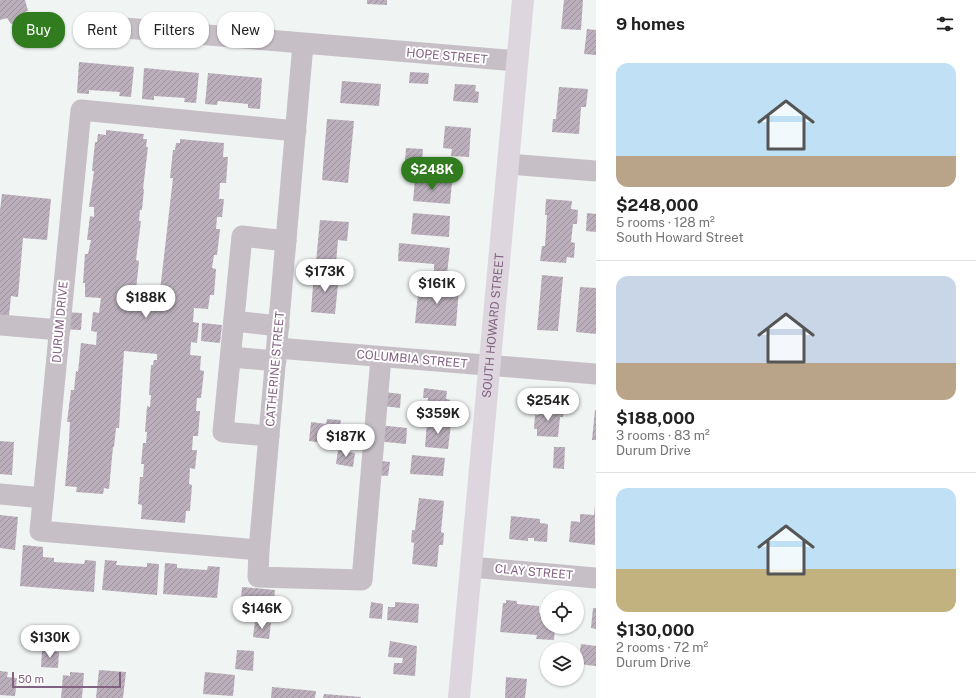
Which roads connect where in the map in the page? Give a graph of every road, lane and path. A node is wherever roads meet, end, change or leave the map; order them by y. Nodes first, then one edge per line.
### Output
1 (523, 0) edge
2 (131, 29) edge
3 (303, 44) junction
4 (518, 62) junction
5 (296, 130) junction
6 (508, 164) junction
7 (596, 171) edge
8 (286, 241) junction
9 (234, 321) junction
10 (279, 326) junction
11 (0, 328) edge
12 (60, 330) junction
13 (276, 355) junction
14 (231, 357) junction
15 (381, 357) junction
16 (490, 366) junction
17 (596, 374) edge
18 (269, 436) junction
19 (0, 494) edge
20 (43, 498) junction
21 (259, 550) junction
22 (471, 567) junction
23 (596, 578) edge
24 (459, 698) edge

1 - 4 main road, SOUTH HOWARD STREET
2 - 3 street, HOPE STREET
3 - 4 street, HOPE STREET
3 - 5 street, CATHERINE STREET
4 - 6 main road, SOUTH HOWARD STREET
5 - 8 street, CATHERINE STREET
5 - 12 street, DURUM DRIVE
6 - 7 street
6 - 16 main road, SOUTH HOWARD STREET
8 - 9 street
8 - 10 street, CATHERINE STREET
9 - 10 street
9 - 14 street
10 - 13 street, CATHERINE STREET
11 - 12 street
12 - 20 street, DURUM DRIVE
13 - 14 street, COLUMBIA STREET
13 - 15 street, COLUMBIA STREET
13 - 18 street, CATHERINE STREET
14 - 18 street
15 - 16 street, COLUMBIA STREET
15 - 21 street, CATHERINE STREET
16 - 17 street, COLUMBIA STREET
16 - 22 main road, SOUTH HOWARD STREET
18 - 21 street, CATHERINE STREET
19 - 20 street
20 - 21 street, DURUM DRIVE
22 - 23 street, CLAY STREET
22 - 24 main road, SOUTH HOWARD STREET

